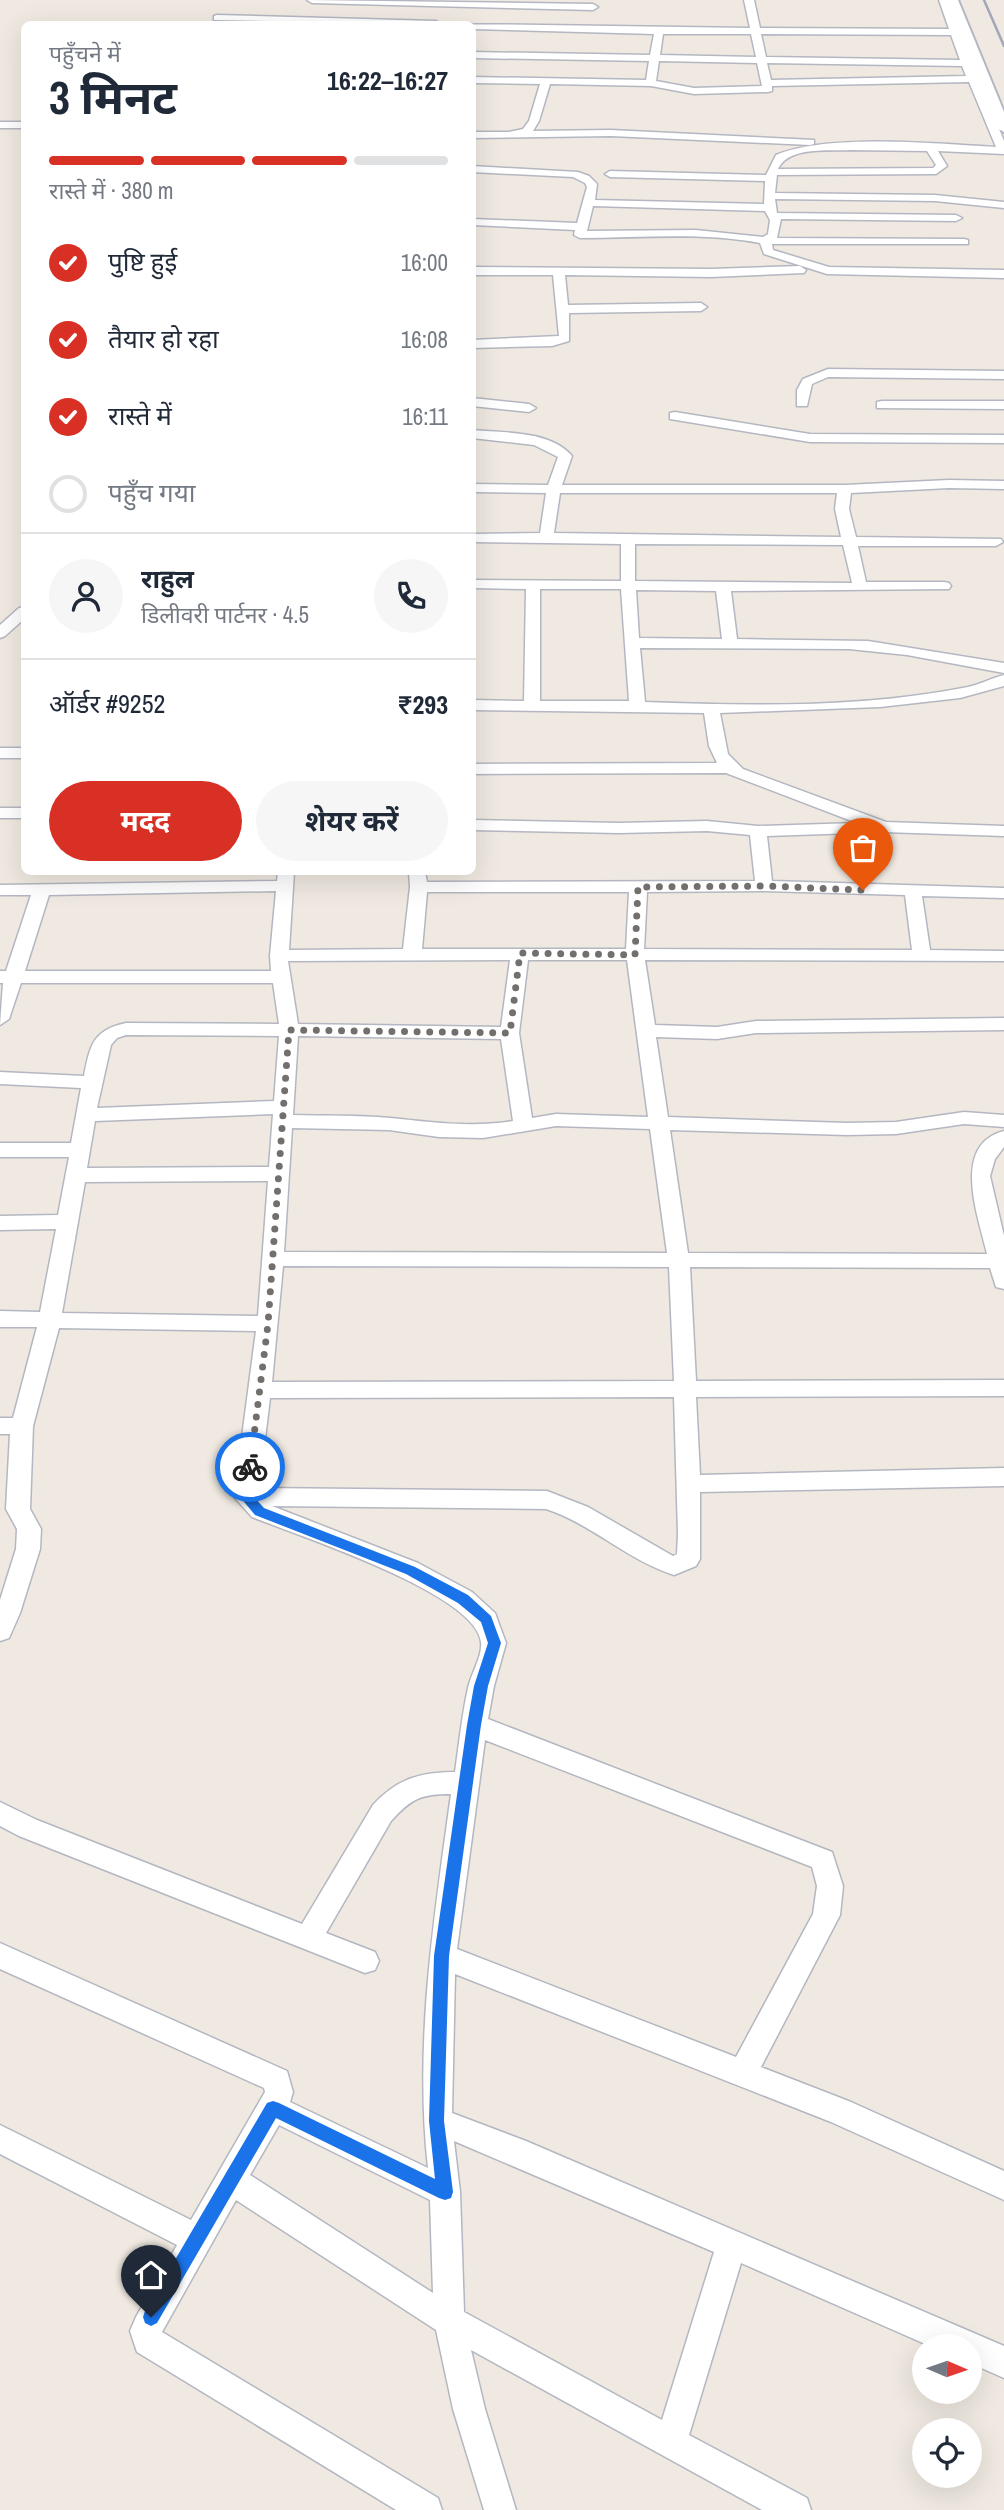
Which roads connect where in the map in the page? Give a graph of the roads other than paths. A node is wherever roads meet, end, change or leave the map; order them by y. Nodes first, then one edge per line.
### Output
1 (312, 0) edge
2 (749, 0) edge
3 (944, 0) edge
4 (952, 0) edge
5 (415, 1) edge
6 (224, 4) dead end
7 (542, 6) junction
8 (292, 7) dead end
9 (593, 7) dead end
10 (215, 21) edge
11 (285, 21) edge
12 (407, 21) edge
13 (476, 26) edge
14 (555, 28) junction
15 (754, 28) junction
16 (958, 30) junction
17 (660, 31) junction
18 (983, 32) dead end
19 (852, 33) junction
20 (855, 53) junction
21 (476, 55) edge
22 (499, 56) junction
23 (654, 60) junction
24 (760, 61) junction
25 (899, 62) junction
26 (965, 63) junction
27 (972, 79) junction
28 (476, 80) edge
29 (491, 80) junction
30 (896, 81) junction
31 (546, 82) junction
32 (652, 83) junction
33 (766, 83) junction
34 (0, 125) edge
35 (21, 125) edge
36 (1004, 128) edge
37 (516, 134) junction
38 (873, 134) dead end
39 (476, 135) edge
40 (812, 141) junction
41 (1002, 148) edge
42 (931, 149) junction
43 (476, 169) edge
44 (610, 174) dead end
45 (772, 175) junction
46 (877, 197) junction
47 (588, 203) junction
48 (771, 206) junction
49 (1004, 206) edge
50 (893, 218) junction
51 (956, 218) junction
52 (476, 222) edge
53 (582, 227) junction
54 (765, 241) junction
55 (973, 260) junction
56 (827, 270) junction
57 (476, 271) edge
58 (559, 272) junction
59 (1004, 272) edge
60 (701, 307) dead end
61 (562, 309) junction
62 (476, 344) edge
63 (1004, 375) edge
64 (880, 389) junction
65 (803, 403) dead end
66 (476, 404) edge
67 (1004, 405) edge
68 (476, 408) edge
69 (529, 408) dead end
70 (675, 416) dead end
71 (494, 427) junction
72 (476, 433) edge
73 (893, 439) junction
74 (1004, 439) edge
75 (530, 441) junction
76 (476, 442) edge
77 (1004, 485) edge
78 (476, 488) edge
79 (554, 489) junction
80 (845, 489) junction
81 (546, 537) junction
82 (476, 538) edge
83 (628, 540) junction
84 (849, 540) junction
85 (996, 542) dead end
86 (476, 584) edge
87 (533, 584) junction
88 (628, 585) junction
89 (944, 586) dead end
90 (723, 587) junction
91 (860, 587) junction
92 (21, 613) edge
93 (3, 627) edge
94 (730, 642) junction
95 (632, 643) junction
96 (1004, 668) edge
97 (1004, 680) edge
98 (476, 705) edge
99 (533, 705) junction
100 (637, 706) junction
101 (712, 710) junction
102 (0, 752) edge
103 (21, 753) edge
104 (727, 768) junction
105 (476, 769) edge
106 (0, 813) edge
107 (21, 813) edge
108 (476, 825) edge
109 (884, 827) junction
110 (758, 831) junction
111 (1004, 831) edge
112 (286, 878) edge
113 (418, 879) edge
114 (764, 886) junction
115 (638, 887) junction
116 (41, 889) junction
117 (0, 890) edge
118 (913, 892) junction
119 (1004, 893) edge
120 (520, 953) junction
121 (412, 954) junction
122 (635, 955) junction
123 (279, 956) junction
124 (922, 956) junction
125 (1004, 956) edge
126 (6, 977) edge
127 (282, 977) junction
128 (0, 1019) edge
129 (1004, 1024) edge
130 (289, 1030) junction
131 (645, 1031) junction
132 (510, 1033) junction
133 (0, 1077) edge
134 (92, 1082) junction
135 (283, 1114) junction
136 (86, 1115) junction
137 (1004, 1121) edge
138 (658, 1123) junction
139 (523, 1125) junction
140 (1004, 1137) edge
141 (0, 1150) edge
142 (79, 1150) junction
143 (279, 1174) junction
144 (75, 1175) junction
145 (67, 1222) junction
146 (0, 1223) edge
147 (273, 1259) junction
148 (679, 1260) junction
149 (1003, 1268) edge
150 (0, 1319) edge
151 (50, 1319) junction
152 (268, 1324) junction
153 (685, 1388) junction
154 (1004, 1388) edge
155 (260, 1390) junction
156 (11, 1426) edge
157 (1004, 1477) edge
158 (688, 1484) junction
159 (246, 1497) junction
160 (0, 1631) edge
161 (474, 1725) junction
162 (467, 1783) junction
163 (0, 1813) edge
164 (307, 1938) junction
165 (0, 1955) edge
166 (442, 1956) junction
167 (365, 1961) dead end
168 (742, 2074) junction
169 (273, 2108) junction
170 (437, 2121) junction
171 (0, 2139) edge
172 (232, 2180) junction
173 (1004, 2186) edge
174 (445, 2192) junction
175 (197, 2239) junction
176 (731, 2246) junction
177 (449, 2321) junction
178 (938, 2334) edge
179 (982, 2353) edge
180 (1004, 2362) edge
181 (671, 2443) junction
182 (426, 2510) edge
183 (500, 2510) edge
184 (795, 2510) edge

1 - 5 street
2 - 15 street
3 - 16 street
4 - 16 street
5 - 7 street
5 - 12 street
6 - 10 street
7 - 9 street
7 - 14 street
8 - 11 street
13 - 14 street
14 - 17 street
15 - 16 street
15 - 17 street
15 - 19 street
15 - 24 street
16 - 18 street
16 - 19 street
16 - 26 street
16 - 36 street
17 - 23 street
19 - 20 street
20 - 24 street
20 - 25 street
21 - 22 street
22 - 23 street
22 - 29 street
23 - 24 street
23 - 32 street
24 - 33 street
25 - 26 street
25 - 30 street
26 - 27 street
27 - 30 street
27 - 41 street
28 - 29 street
29 - 31 street
30 - 33 street
31 - 32 street
31 - 37 street
32 - 33 street
34 - 35 street
37 - 39 street
37 - 40 street
38 - 41 street
40 - 42 street
40 - 45 street
41 - 42 street
42 - 45 street
43 - 47 street
44 - 45 street
45 - 48 street
46 - 48 street
46 - 49 street
46 - 50 street
47 - 48 street
47 - 53 street
48 - 50 street
48 - 54 street
49 - 51 street
50 - 51 street
51 - 55 street
52 - 53 street
53 - 54 street
54 - 55 street
54 - 56 street
55 - 56 street
55 - 59 street
56 - 58 street
57 - 58 street
58 - 61 street
60 - 61 street
61 - 62 street
63 - 64 street
64 - 65 street
64 - 67 street
64 - 73 street
66 - 69 street
68 - 71 street
70 - 73 street
71 - 72 street
71 - 75 street
73 - 74 street
75 - 76 street
75 - 79 street
77 - 80 street
78 - 79 street
79 - 80 street
79 - 81 street
80 - 84 street
81 - 82 street
81 - 83 street
83 - 84 street
83 - 88 street
84 - 85 street
84 - 91 street
86 - 87 street
87 - 88 street
87 - 99 street
88 - 90 street
88 - 95 street
89 - 91 street
90 - 91 street
90 - 94 street
92 - 93 street
94 - 95 street
94 - 96 street
95 - 100 street
97 - 101 street
98 - 99 street
99 - 100 street
100 - 101 street
101 - 104 street
102 - 103 street
104 - 105 street
104 - 109 street
106 - 107 street
108 - 110 street
109 - 110 street
109 - 111 street
110 - 114 street
112 - 116 street
112 - 123 street
113 - 115 street
113 - 121 street
114 - 115 street
114 - 118 street
115 - 122 street
116 - 117 street
116 - 126 street
118 - 119 street
118 - 124 street
120 - 121 street
120 - 122 street
120 - 132 street
121 - 123 street
122 - 124 street
122 - 131 street
123 - 127 street
124 - 125 street
126 - 127 street
126 - 128 street
127 - 130 street
129 - 131 street
130 - 132 street
130 - 134 street
130 - 135 street
131 - 138 street
132 - 139 street
133 - 134 street
134 - 136 street
135 - 136 street
135 - 139 street
135 - 143 street
136 - 142 street
137 - 138 street
138 - 139 street
138 - 148 street
140 - 149 street
141 - 142 street
142 - 144 street
143 - 144 street
143 - 147 street
144 - 145 street
145 - 146 street
145 - 151 street
147 - 148 street
147 - 152 street
148 - 149 street
148 - 153 street
150 - 151 street
151 - 152 street
151 - 156 street
152 - 155 street
153 - 154 street
153 - 155 street
153 - 158 street
155 - 159 street
156 - 160 street
157 - 158 street
158 - 159 street
159 - 161 street
161 - 162 street
161 - 168 street
162 - 164 street
162 - 166 street
163 - 164 street
164 - 167 street
165 - 169 street
166 - 168 street
166 - 170 street
168 - 173 street
169 - 172 street
169 - 174 street
170 - 174 street
170 - 176 street
171 - 175 street
172 - 175 street
172 - 177 street
174 - 177 street
175 - 182 street
176 - 178 street
176 - 181 street
177 - 181 street
177 - 183 street
179 - 180 street
181 - 184 street

